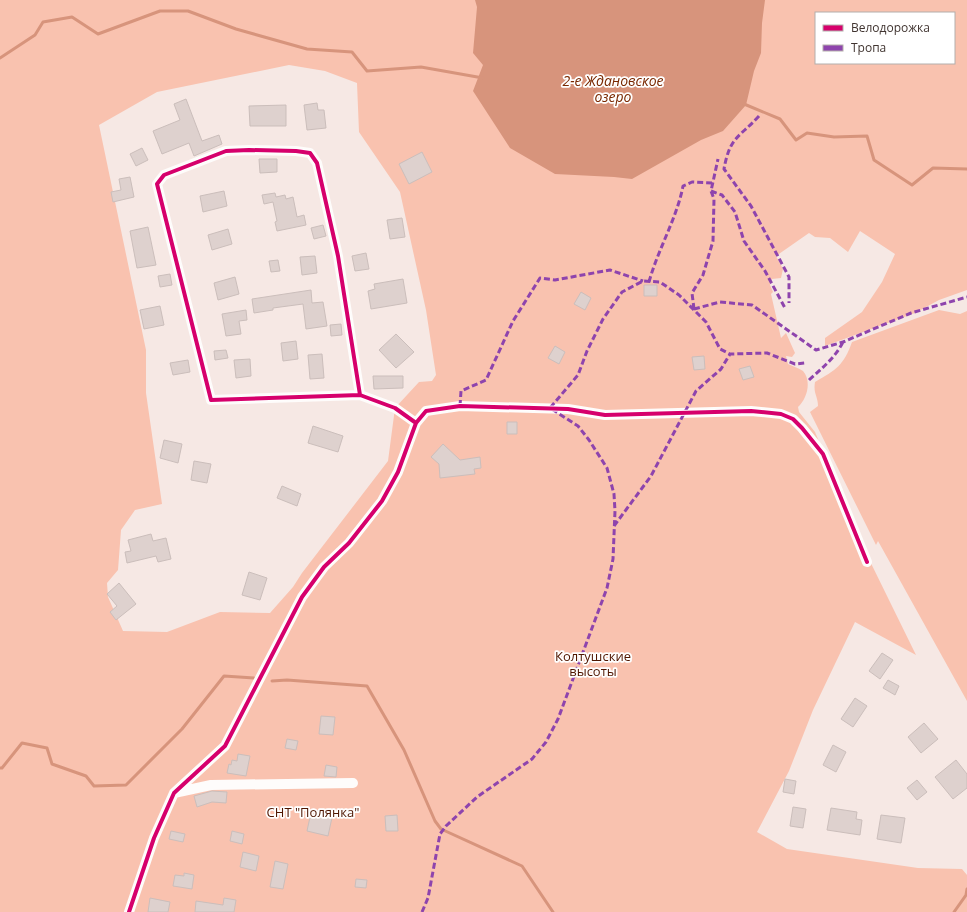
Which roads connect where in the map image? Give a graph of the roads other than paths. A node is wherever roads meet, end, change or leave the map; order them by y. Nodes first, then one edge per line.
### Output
1 (360, 395) junction
2 (416, 423) junction
3 (867, 562) dead end
4 (353, 783) dead end
5 (174, 793) junction
6 (129, 912) edge

1 - 1 street
1 - 2 street
2 - 3 street
2 - 5 street
4 - 5 street
5 - 6 street

